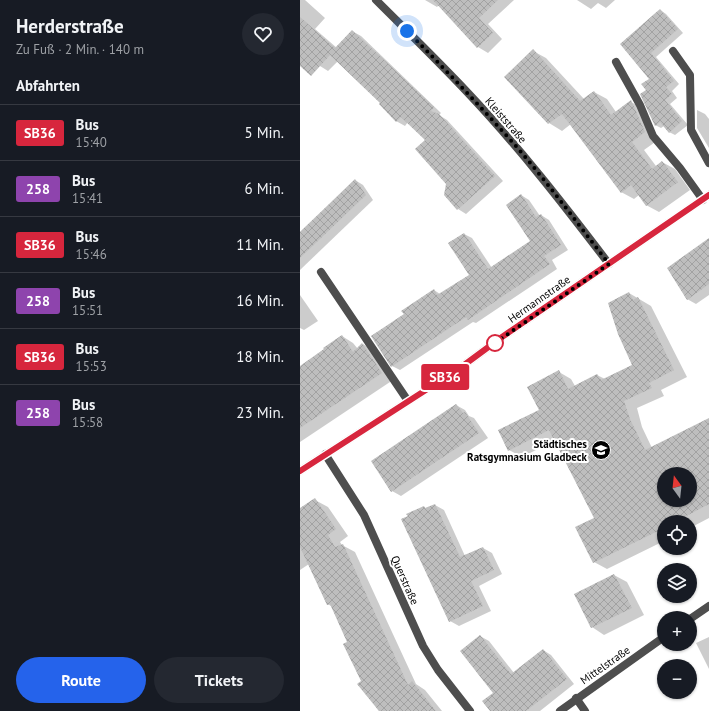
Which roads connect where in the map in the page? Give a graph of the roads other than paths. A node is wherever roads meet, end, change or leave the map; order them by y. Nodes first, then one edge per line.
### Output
1 (376, 0) edge
2 (673, 51) dead end
3 (616, 62) dead end
4 (709, 163) edge
5 (706, 198) edge
6 (609, 264) junction
7 (321, 272) dead end
8 (408, 401) junction
9 (325, 454) junction
10 (300, 470) edge
11 (709, 606) edge
12 (697, 614) edge
13 (657, 642) edge
14 (576, 698) junction
15 (470, 711) edge
16 (560, 711) edge
17 (586, 711) edge

1 - 6 street, Kleiststraße
2 - 4 street
3 - 5 street
5 - 6 street, Hermannstraße
6 - 8 street, Hermannstraße
7 - 8 street
8 - 9 street, Hermannstraße
9 - 10 street, Hermannstraße
9 - 15 street, Querstraße
11 - 12 street
13 - 14 street, Mittelstraße
14 - 16 street, Mittelstraße
14 - 17 street

